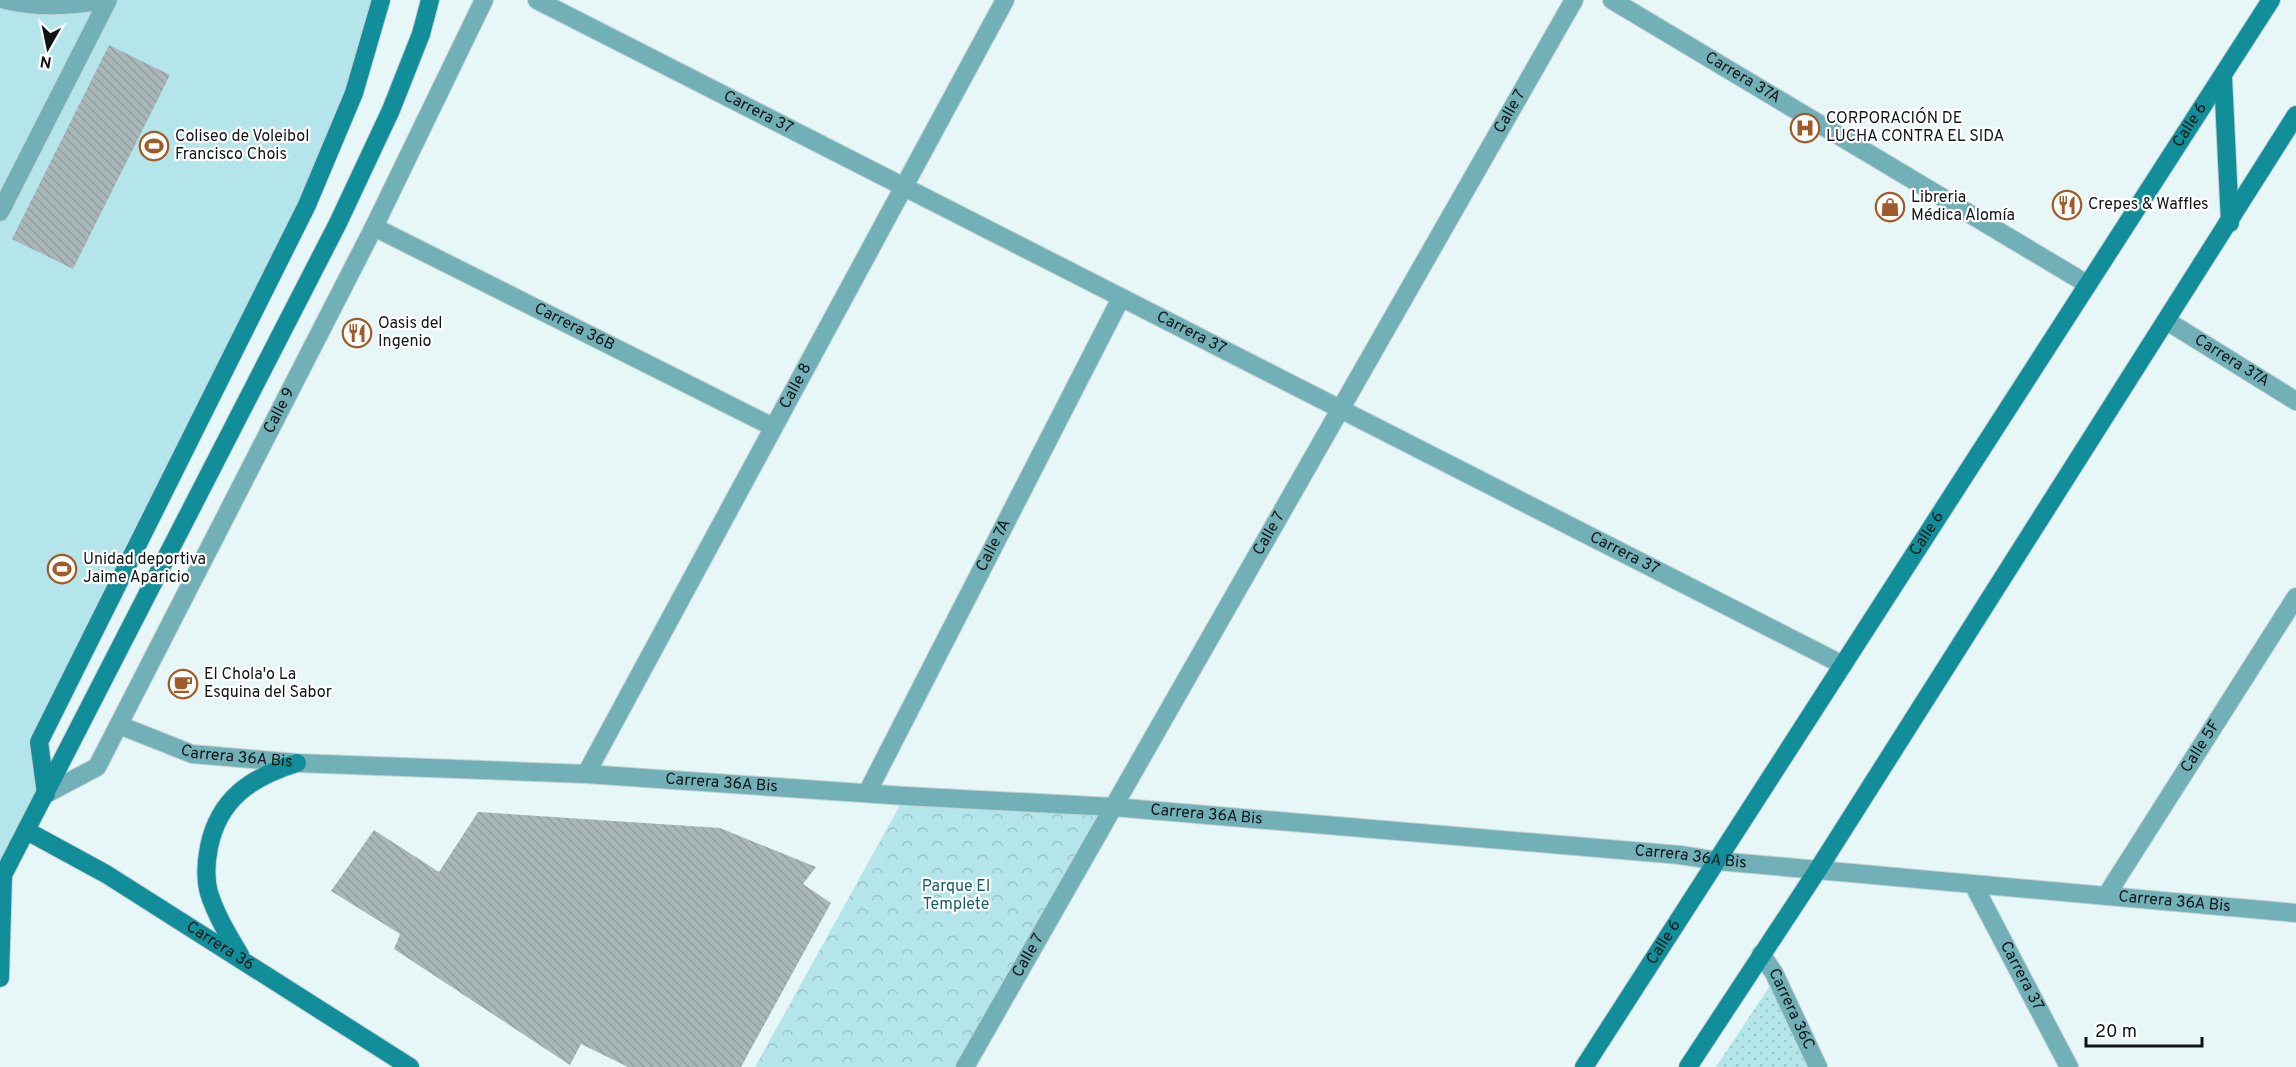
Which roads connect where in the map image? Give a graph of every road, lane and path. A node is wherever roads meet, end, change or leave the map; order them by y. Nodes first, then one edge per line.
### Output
1 (5, 0) edge
2 (107, 0) edge
3 (381, 0) edge
4 (430, 0) edge
5 (484, 0) edge
6 (537, 0) edge
7 (1005, 0) edge
8 (1574, 0) edge
9 (1612, 0) edge
10 (2271, 0) edge
11 (2223, 77) junction
12 (2296, 115) edge
13 (904, 187) junction
14 (0, 212) edge
15 (2230, 223) junction
16 (374, 227) junction
17 (2087, 284) junction
18 (1121, 298) junction
19 (2167, 321) junction
20 (2296, 402) edge
21 (1341, 409) junction
22 (773, 427) junction
23 (2296, 597) edge
24 (1843, 665) junction
25 (119, 725) junction
26 (297, 763) junction
27 (586, 774) junction
28 (867, 793) junction
29 (46, 794) junction
30 (1113, 807) junction
31 (27, 831) junction
32 (1718, 861) junction
33 (1817, 871) junction
34 (1, 878) edge
35 (1973, 884) junction
36 (2106, 896) junction
37 (2296, 913) edge
38 (1761, 954) junction
39 (242, 959) junction
40 (0, 978) edge
41 (410, 1067) edge
42 (965, 1067) edge
43 (1584, 1067) edge
44 (1688, 1067) edge
45 (1818, 1067) edge
46 (2069, 1067) edge

1 - 2 street
2 - 14 street
3 - 29 main road
4 - 29 main road
5 - 16 street, Calle 9
6 - 13 street, Carrera 37
7 - 13 street, Calle 8
8 - 21 street, Calle 7
9 - 17 street, Carrera 37A
10 - 11 main road, Calle 6
11 - 15 main road
11 - 17 main road, Calle 6
12 - 15 main road
13 - 18 street, Carrera 37
13 - 22 street, Calle 8
15 - 19 main road
16 - 22 street, Carrera 36B
16 - 25 street, Calle 9
17 - 24 main road, Calle 6
18 - 21 street, Carrera 37
18 - 28 street, Calle 7A
19 - 20 street, Carrera 37A
19 - 33 main road
21 - 24 street, Carrera 37
21 - 30 street, Calle 7
22 - 27 street, Calle 8
23 - 36 street, Calle 5F
24 - 32 main road, Calle 6
25 - 26 street, Carrera 36A Bis
25 - 29 street, Calle 9
26 - 27 street, Carrera 36A Bis
26 - 39 main road
27 - 28 street, Carrera 36A Bis
28 - 30 street, Carrera 36A Bis
29 - 31 main road
30 - 32 street, Carrera 36A Bis
30 - 42 street, Calle 7
31 - 34 main road
31 - 39 main road, Carrera 36
32 - 33 street, Carrera 36A Bis
32 - 43 main road, Calle 6
33 - 35 street, Carrera 36A Bis
33 - 38 main road
34 - 40 main road
35 - 36 street, Carrera 36A Bis
35 - 46 street, Carrera 37
36 - 37 street, Carrera 36A Bis
38 - 44 main road
38 - 45 street, Carrera 36C
39 - 41 main road, Carrera 36

